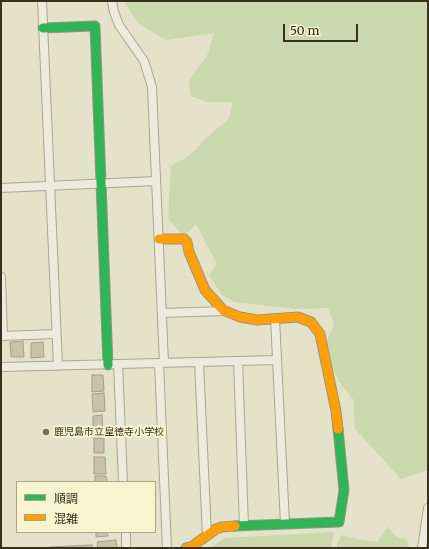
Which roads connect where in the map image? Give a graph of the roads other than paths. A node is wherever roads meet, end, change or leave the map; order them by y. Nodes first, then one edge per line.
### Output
1 (42, 1) edge
2 (112, 1) edge
3 (43, 28) junction
4 (156, 181) junction
5 (101, 184) junction
6 (50, 186) junction
7 (1, 188) edge
8 (159, 239) junction
9 (1, 276) edge
10 (226, 311) junction
11 (162, 314) junction
12 (276, 318) junction
13 (56, 334) junction
14 (2, 336) edge
15 (277, 360) junction
16 (238, 361) junction
17 (199, 362) junction
18 (162, 363) junction
19 (118, 364) junction
20 (108, 365) junction
21 (58, 366) junction
22 (1, 367) edge
23 (124, 481) edge
24 (428, 508) edge
25 (285, 524) junction
26 (244, 526) junction
27 (126, 533) edge
28 (207, 536) junction
29 (126, 548) edge
30 (167, 548) edge
31 (186, 548) edge
32 (422, 548) edge

1 - 3 street
2 - 4 street
3 - 5 street
3 - 6 street
4 - 5 street
4 - 8 street
5 - 6 street
5 - 20 street
6 - 7 street
6 - 13 street
8 - 10 street
8 - 11 street
9 - 14 street
10 - 11 street
10 - 12 street
11 - 18 street
12 - 15 street
12 - 25 street
13 - 14 street
13 - 21 street
15 - 16 street
15 - 25 street
16 - 17 street
16 - 26 street
17 - 18 street
17 - 28 street
18 - 19 street
18 - 30 street
19 - 20 street
19 - 23 street
20 - 21 street
21 - 22 street
24 - 32 street
25 - 26 street
26 - 28 street
27 - 29 street
28 - 31 street

